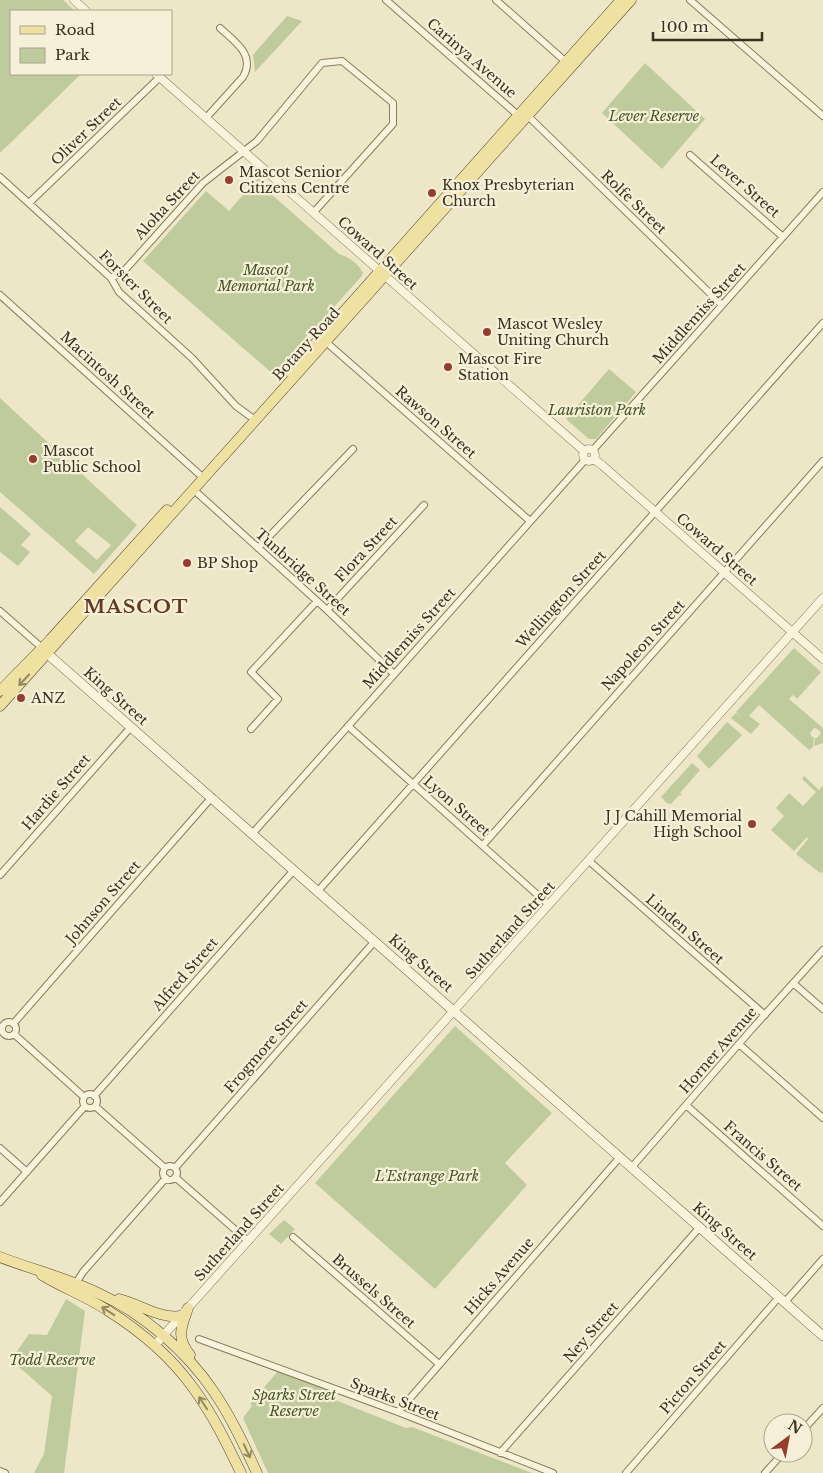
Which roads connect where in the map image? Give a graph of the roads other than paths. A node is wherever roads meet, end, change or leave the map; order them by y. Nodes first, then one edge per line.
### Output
1 (74, 0) edge
2 (386, 0) edge
3 (496, 0) edge
4 (631, 0) edge
5 (690, 0) edge
6 (616, 2) edge
7 (85, 10) edge
8 (220, 28) dead end
9 (566, 62) junction
10 (158, 75) edge
11 (523, 116) junction
12 (823, 116) edge
13 (206, 118) junction
14 (244, 151) junction
15 (690, 155) dead end
16 (0, 176) edge
17 (823, 192) edge
18 (29, 202) junction
19 (314, 212) junction
20 (783, 236) junction
21 (382, 273) junction
22 (111, 278) junction
23 (0, 295) edge
24 (722, 305) junction
25 (823, 323) edge
26 (326, 342) junction
27 (251, 417) junction
28 (353, 449) dead end
29 (593, 450) junction
30 (584, 451) junction
31 (584, 460) junction
32 (594, 460) junction
33 (823, 461) edge
34 (199, 474) junction
35 (194, 490) junction
36 (424, 505) dead end
37 (656, 512) junction
38 (530, 521) junction
39 (258, 548) junction
40 (724, 573) junction
41 (823, 598) edge
42 (317, 601) junction
43 (327, 610) junction
44 (0, 611) edge
45 (793, 632) junction
46 (45, 650) junction
47 (823, 659) edge
48 (394, 674) junction
49 (0, 691) edge
50 (0, 706) edge
51 (348, 726) junction
52 (131, 727) junction
53 (251, 729) dead end
54 (413, 784) junction
55 (212, 797) junction
56 (253, 833) junction
57 (482, 845) junction
58 (589, 861) junction
59 (294, 870) junction
60 (0, 875) edge
61 (318, 891) junction
62 (549, 905) junction
63 (375, 941) junction
64 (823, 950) edge
65 (793, 983) junction
66 (823, 1009) edge
67 (454, 1011) junction
68 (765, 1016) junction
69 (2, 1023) edge
70 (13, 1024) junction
71 (14, 1034) junction
72 (2, 1037) edge
73 (739, 1044) junction
74 (94, 1096) junction
75 (84, 1097) junction
76 (686, 1105) junction
77 (85, 1106) junction
78 (95, 1106) junction
79 (823, 1118) edge
80 (0, 1148) edge
81 (620, 1157) junction
82 (632, 1167) junction
83 (165, 1168) junction
84 (175, 1168) junction
85 (27, 1172) junction
86 (166, 1178) junction
87 (176, 1178) junction
88 (0, 1202) edge
89 (823, 1226) edge
90 (700, 1227) junction
91 (293, 1237) dead end
92 (248, 1241) junction
93 (0, 1257) edge
94 (823, 1259) edge
95 (31, 1269) junction
96 (76, 1283) junction
97 (101, 1294) junction
98 (782, 1299) junction
99 (188, 1308) junction
100 (181, 1316) junction
101 (163, 1336) junction
102 (823, 1336) edge
103 (199, 1340) dead end
104 (154, 1346) junction
105 (439, 1364) junction
106 (205, 1378) junction
107 (823, 1408) edge
108 (398, 1412) junction
109 (813, 1419) edge
110 (500, 1453) junction
111 (774, 1463) edge
112 (0, 1471) edge
113 (5, 1473) edge
114 (241, 1473) edge
115 (257, 1473) edge
116 (553, 1473) edge
117 (626, 1473) edge
118 (765, 1473) edge

1 - 7 street
2 - 11 street, Carinya Avenue
3 - 9 street
4 - 11 main road, Botany Road
5 - 12 street
6 - 9 main road, Botany Road
8 - 13 street
9 - 11 main road, Botany Road
10 - 13 street, Coward Street
10 - 18 street, Oliver Street
11 - 21 main road, Botany Road
11 - 24 street, Rolfe Street
13 - 14 street, Coward Street
14 - 19 street, Coward Street
14 - 19 street, Aloha Street
14 - 22 street, Aloha Street
15 - 20 street, Lever Street
16 - 18 street, Forster Street
17 - 20 street, Middlemiss Street
18 - 22 street, Forster Street
19 - 21 street, Coward Street
20 - 24 street, Middlemiss Street
21 - 26 main road, Botany Road
21 - 27 main road, Botany Road
21 - 30 street, Coward Street
22 - 27 street, Forster Street
23 - 34 street, Macintosh Street
24 - 29 street, Middlemiss Street
25 - 37 street, Wellington Street
26 - 35 main road, Botany Road
26 - 38 street, Rawson Street
27 - 34 main road, Botany Road
28 - 39 street
29 - 30 street
29 - 32 street
30 - 31 street
31 - 32 street
31 - 38 street, Middlemiss Street
32 - 37 street, Coward Street
33 - 40 street, Napoleon Street
34 - 46 main road, Botany Road
35 - 39 street, Tunbridge Street
35 - 46 main road, Botany Road
36 - 43 street, Flora Street
37 - 40 street, Coward Street
37 - 54 street, Wellington Street
38 - 48 street, Middlemiss Street
39 - 42 street, Tunbridge Street
40 - 45 street, Coward Street
40 - 57 street, Napoleon Street
41 - 45 street, Sutherland Street
42 - 43 street, Tunbridge Street
42 - 53 street
43 - 48 street, Tunbridge Street
44 - 46 street, King Street
45 - 47 street, Coward Street
45 - 58 street, Sutherland Street
46 - 49 main road, Botany Road
46 -> 50 main road, Botany Road
46 - 52 main road, King Street
48 - 51 street, Middlemiss Street
51 - 54 street, Lyon Street
51 - 56 street, Middlemiss Street
52 - 55 main road, King Street
52 - 60 street, Hardie Street
54 - 57 street, Lyon Street
54 - 61 street, Wellington Street
55 - 56 main road, King Street
55 - 70 street, Johnson Street
56 - 59 main road, King Street
57 - 62 street, Lyon Street
58 - 62 street, Sutherland Street
58 - 68 street, Linden Street
59 - 61 main road, King Street
59 - 74 street, Alfred Street
61 - 63 main road, King Street
62 - 67 street, Sutherland Street
63 - 67 main road, King Street
63 - 84 street, Frogmore Street
64 - 65 street, Horner Avenue
65 - 66 street
65 - 68 street, Horner Avenue
67 - 81 main road, King Street
67 - 92 street, Sutherland Street
68 - 73 street, Horner Avenue
69 - 70 street
69 - 72 street
70 - 71 street
71 - 72 street
71 - 75 street
73 - 76 street, Horner Avenue
73 - 79 street
74 - 75 street
74 - 78 street
75 - 77 street
76 - 82 street, Horner Avenue
76 - 89 street, Francis Street
77 - 78 street
77 - 85 street
78 - 83 street
80 - 85 street
81 - 82 main road, King Street
81 - 105 street, Hicks Avenue
82 - 90 main road, King Street
83 - 84 street
83 - 86 street
84 - 87 street
85 - 88 street
86 - 87 street
86 - 96 street
87 - 92 street
90 - 98 main road, King Street
90 - 110 street, Ney Street
91 - 105 street, Brussels Street
92 - 99 street, Sutherland Street
93 - 95 main road
94 - 98 street, Picton Street
95 - 96 main road
104 -> 95 main road
96 - 97 main road
97 - 100 main road
97 - 101 main road
98 - 102 main road, King Street
98 - 117 street, Picton Street
99 - 100 street, Sutherland Street
99 - 106 main road
100 - 101 street, Sutherland Street
101 - 104 street, Sutherland Street
101 - 106 main road
103 - 108 street, Sparks Street
114 -> 104 main road
105 - 108 street, Hicks Avenue
106 -> 115 main road
107 - 109 street
108 - 110 street, Sparks Street
110 - 116 street, Sparks Street
111 - 118 street
112 - 113 street

